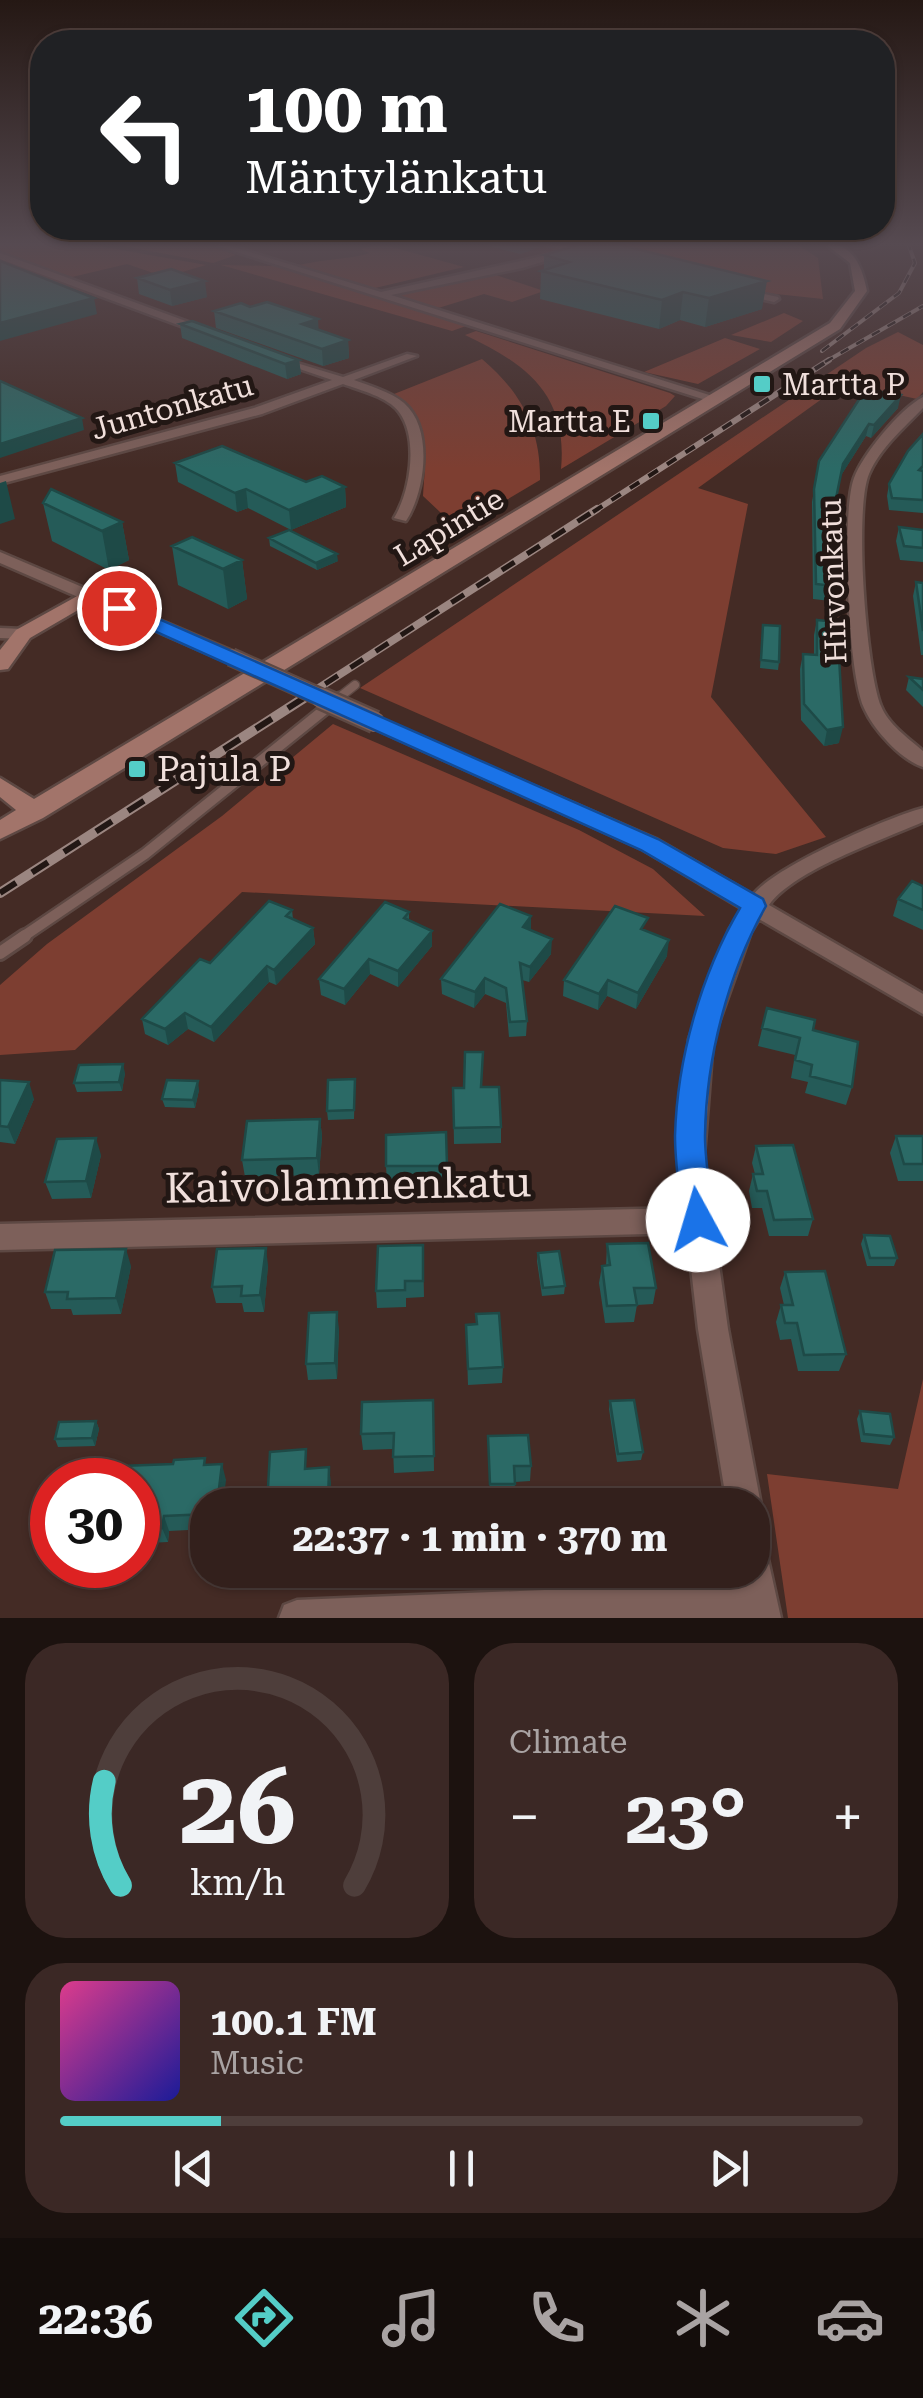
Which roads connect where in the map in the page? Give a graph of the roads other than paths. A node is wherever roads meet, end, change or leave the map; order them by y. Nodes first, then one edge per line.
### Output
1 (169, 319) edge
2 (454, 319) edge
3 (842, 319) edge
4 (227, 340) edge
5 (261, 352) edge
6 (412, 356) dead end
7 (339, 381) junction
8 (716, 399) junction
9 (923, 401) edge
10 (4, 476) edge
11 (400, 518) dead end
12 (0, 558) edge
13 (90, 595) junction
14 (0, 633) edge
15 (23, 634) junction
16 (0, 664) edge
17 (354, 686) dead end
18 (923, 761) edge
19 (0, 785) edge
20 (34, 812) junction
21 (923, 814) edge
22 (0, 831) edge
23 (754, 906) junction
24 (0, 953) edge
25 (923, 1005) edge
26 (698, 1220) junction
27 (0, 1238) edge
28 (741, 1488) edge
29 (762, 1608) edge
30 (297, 1618) edge

1 - 4 street
2 - 8 street
3 - 8 main road, Lapintie
5 - 7 street
6 - 7 street, Juntonkatu
7 - 10 street, Juntonkatu
7 - 11 street
8 - 20 main road, Lapintie
9 - 18 street, Hirvonkatu
12 - 13 street
13 - 15 main road
13 - 23 street, bridge
14 - 15 street
15 - 16 main road
17 - 24 lane
19 - 20 main road
20 - 22 main road, Lapintie
21 - 23 street
23 - 25 street
23 - 26 street
26 - 27 street, Kaivolammenkatu
26 - 28 street
29 - 30 street

